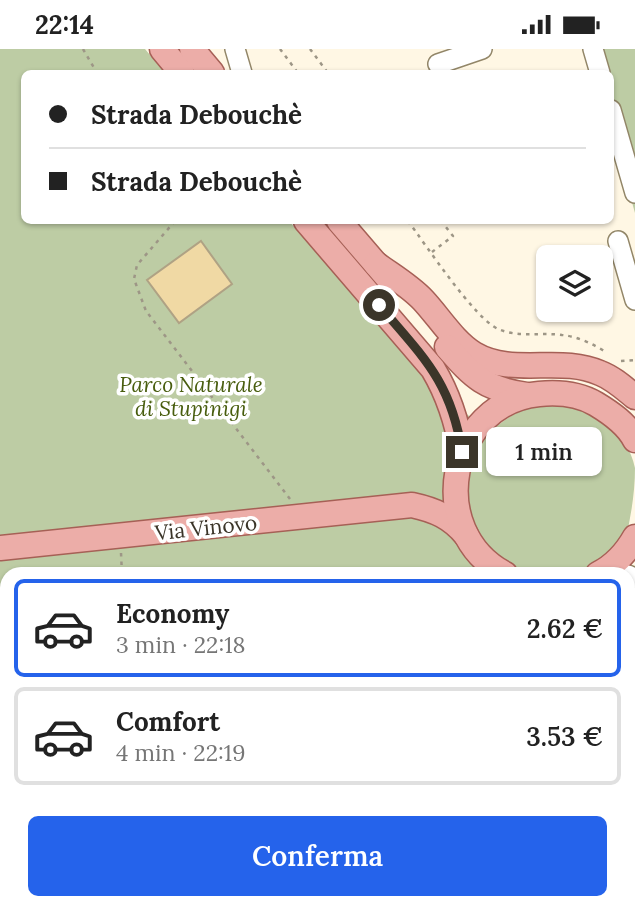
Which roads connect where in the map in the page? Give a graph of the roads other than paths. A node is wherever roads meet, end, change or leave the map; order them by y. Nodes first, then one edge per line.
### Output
1 (162, 49) edge
2 (191, 49) edge
3 (235, 49) edge
4 (482, 49) edge
5 (593, 49) edge
6 (438, 64) dead end
7 (180, 70) edge
8 (209, 70) edge
9 (241, 70) edge
10 (599, 70) edge
11 (614, 120) edge
12 (635, 194) edge
13 (309, 224) edge
14 (342, 224) edge
15 (618, 241) dead end
16 (376, 264) junction
17 (635, 300) edge
18 (527, 395) junction
19 (635, 397) edge
20 (635, 440) edge
21 (462, 452) junction
22 (455, 478) junction
23 (412, 505) junction
24 (466, 535) junction
25 (635, 537) edge
26 (0, 548) edge
27 (496, 567) edge
28 (617, 567) edge

1 - 7 main road
2 - 8 main road
3 - 9 street
4 - 6 street
5 - 10 street
11 - 12 street
13 - 21 main road
14 - 16 main road
15 - 17 street
16 - 18 main road
16 - 19 main road
18 - 20 main road
18 - 21 main road
21 - 22 main road
22 - 23 main road, Via Vinovo
22 - 24 main road
23 - 24 main road, Via Vinovo
23 - 26 main road, Via Vinovo
24 - 27 main road
25 - 28 main road

